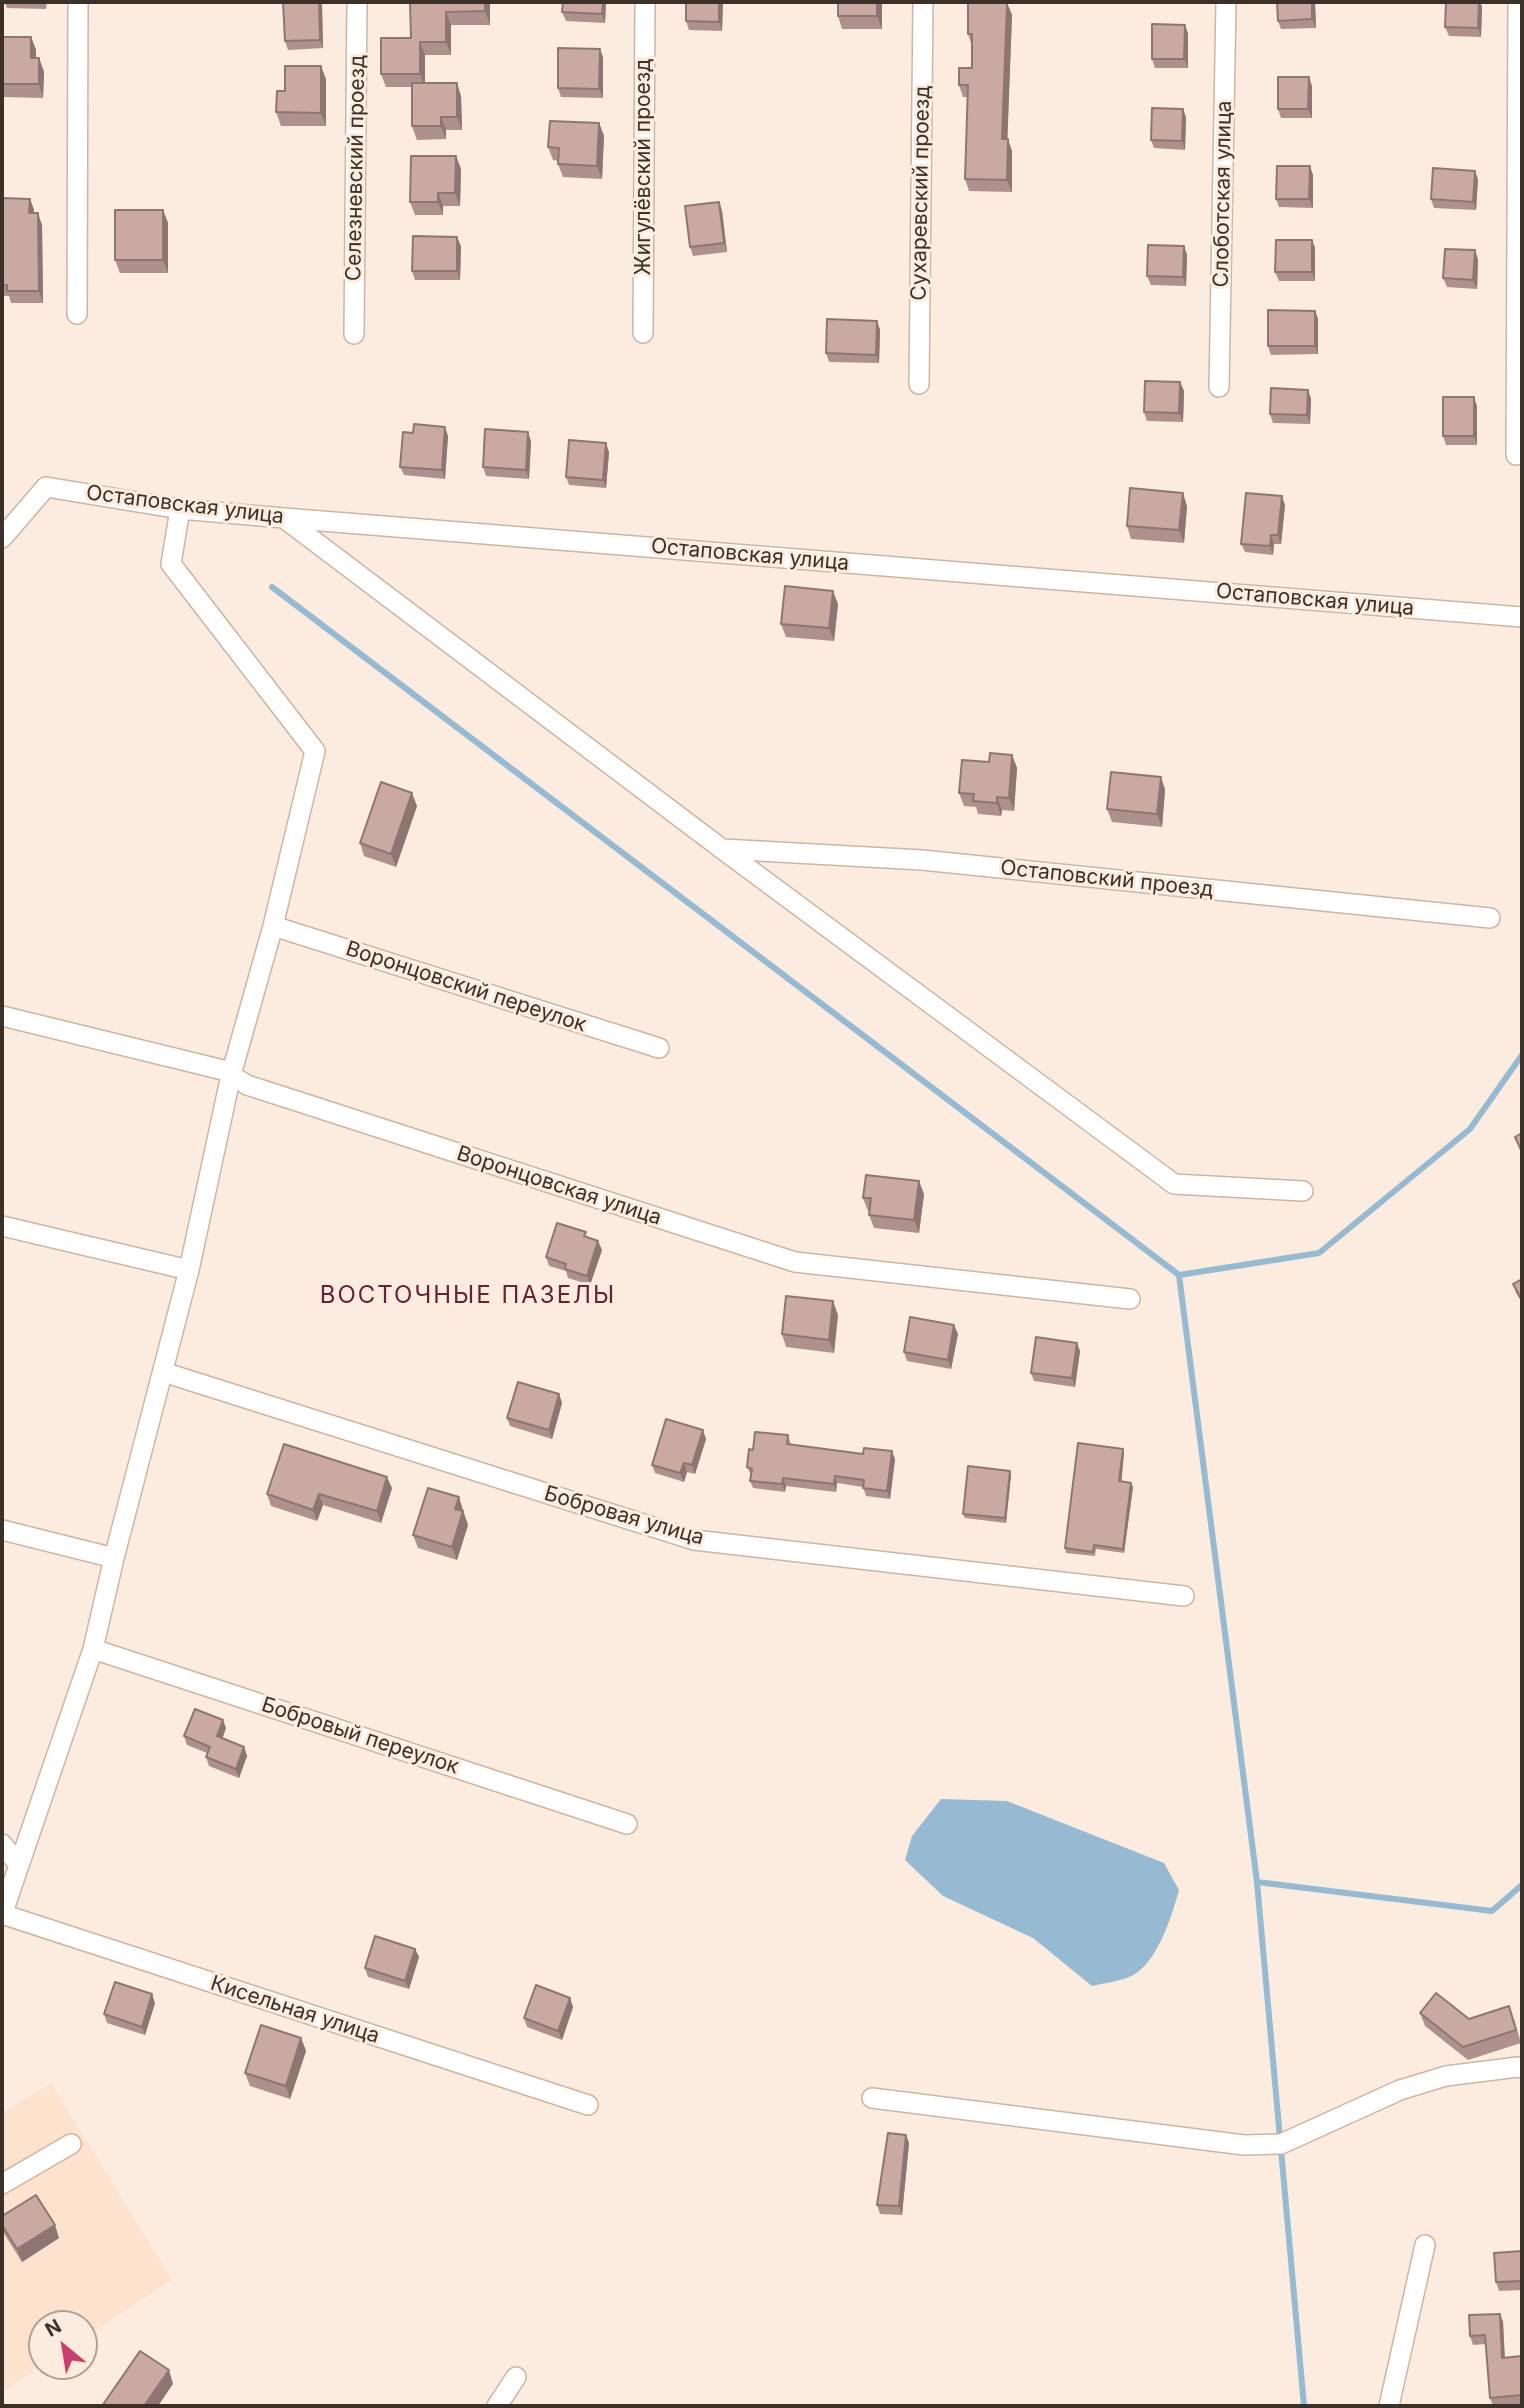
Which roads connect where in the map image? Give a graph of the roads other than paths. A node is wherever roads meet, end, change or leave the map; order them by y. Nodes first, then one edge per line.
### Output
1 (78, 2) edge
2 (357, 2) edge
3 (645, 2) edge
4 (923, 2) edge
5 (1226, 2) edge
6 (1518, 2) edge
7 (76, 314) dead end
8 (643, 333) dead end
9 (354, 334) dead end
10 (919, 384) dead end
11 (1219, 387) dead end
12 (1516, 455) dead end
13 (180, 509) junction
14 (284, 518) junction
15 (2, 538) edge
16 (1522, 617) edge
17 (722, 849) junction
18 (1490, 918) dead end
19 (273, 926) junction
20 (2, 1016) edge
21 (659, 1048) dead end
22 (232, 1075) junction
23 (1303, 1191) dead end
24 (2, 1226) edge
25 (189, 1270) junction
26 (1130, 1299) dead end
27 (163, 1372) junction
28 (2, 1530) edge
29 (114, 1558) junction
30 (1184, 1596) dead end
31 (93, 1649) junction
32 (627, 1824) dead end
33 (2, 1844) edge
34 (19, 1865) junction
35 (2, 1915) edge
36 (1522, 2068) edge
37 (872, 2098) dead end
38 (587, 2105) dead end
39 (72, 2144) dead end
40 (2, 2184) edge
41 (1425, 2245) dead end
42 (516, 2377) dead end
43 (497, 2406) edge
44 (1389, 2406) edge

1 - 7 street
2 - 9 street, Селезневский проезд
3 - 8 street, Жигулёвский проезд
4 - 10 street, Сухаревский проезд
5 - 11 street, Слоботская улица
6 - 12 street
13 - 14 street, Остаповская улица
13 - 15 street, Остаповская улица
13 - 19 street
14 - 16 street, Остаповская улица
14 - 17 street
17 - 18 street, Остаповский проезд
17 - 23 street
19 - 21 street, Воронцовский переулок
19 - 22 street
20 - 22 street, Воронцовская улица
22 - 25 street
22 - 26 street, Воронцовская улица
24 - 25 street
25 - 27 street
27 - 29 street
27 - 30 street, Бобровая улица
28 - 29 street
29 - 31 street
31 - 32 street, Бобровый переулок
31 - 34 street
33 - 34 street
34 - 35 street
35 - 38 street, Кисельная улица
36 - 37 street
39 - 40 street
41 - 44 street
42 - 43 street

